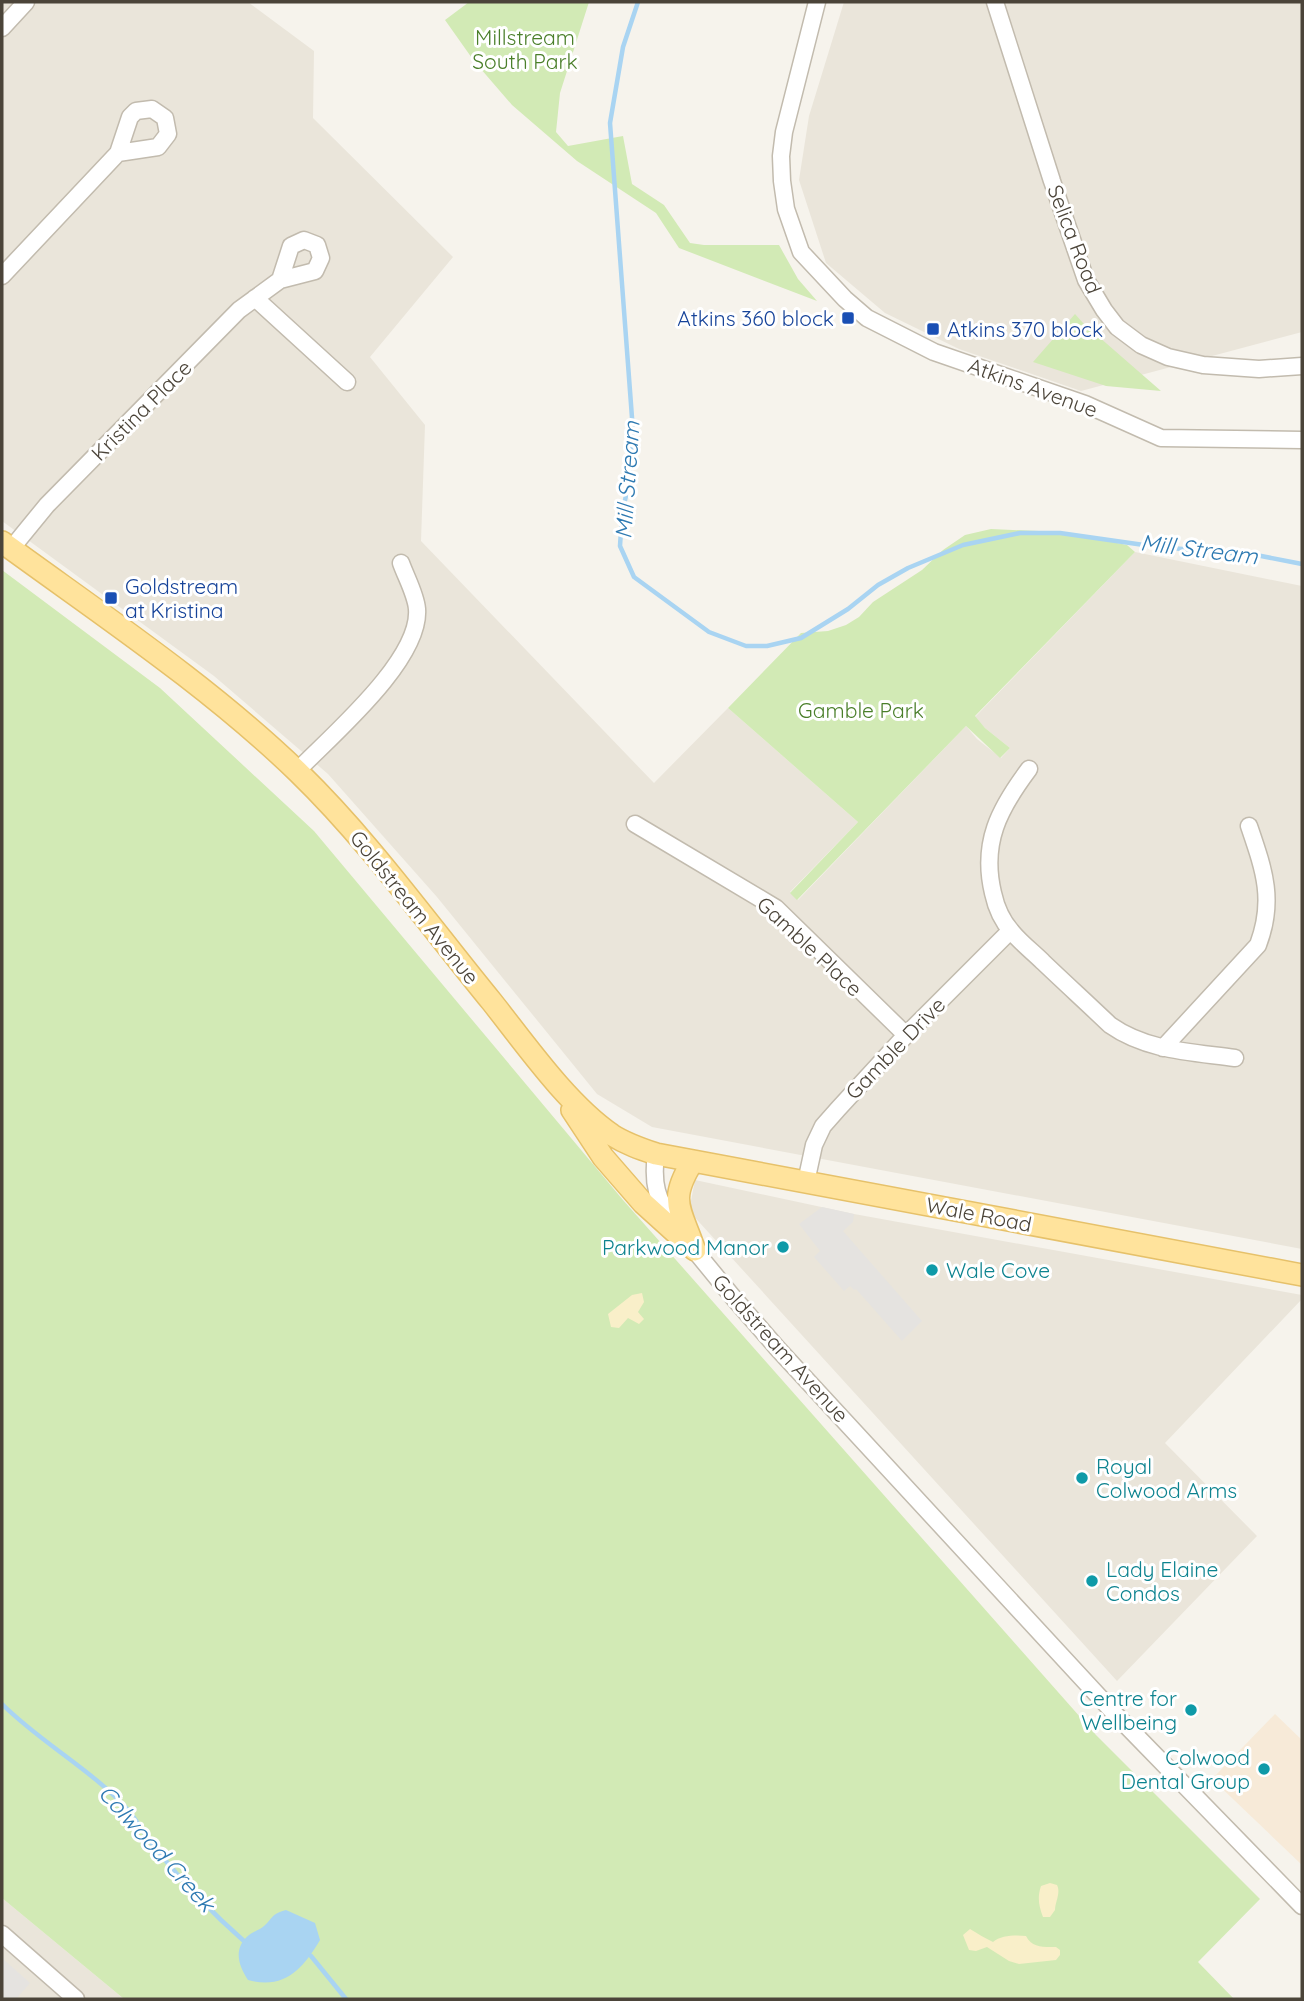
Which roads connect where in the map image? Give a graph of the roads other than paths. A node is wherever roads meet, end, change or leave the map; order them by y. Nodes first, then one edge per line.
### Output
1 (26, 2) edge
2 (817, 2) edge
3 (995, 2) edge
4 (2, 28) edge
5 (118, 153) dead end
6 (2, 276) edge
7 (280, 280) dead end
8 (255, 298) junction
9 (1302, 366) edge
10 (347, 382) dead end
11 (1302, 440) edge
12 (7, 546) edge
13 (401, 563) dead end
14 (1029, 769) dead end
15 (296, 771) junction
16 (635, 824) dead end
17 (1249, 826) dead end
18 (1010, 931) junction
19 (906, 1035) junction
20 (1163, 1048) junction
21 (1235, 1058) dead end
22 (548, 1073) junction
23 (656, 1154) junction
24 (693, 1161) junction
25 (806, 1182) junction
26 (695, 1250) junction
27 (1302, 1275) edge
28 (1302, 1906) edge
29 (2, 1934) edge
30 (76, 1999) edge

1 - 4 street
2 - 11 street, Atkins Avenue
3 - 9 street, Selica Road
5 - 6 street
7 - 8 street, Kristina Place
8 - 10 street
8 - 12 street, Kristina Place
12 - 15 main road, Goldstream Avenue
13 - 15 street
14 - 18 street
15 - 22 main road, Goldstream Avenue
16 - 19 street, Gamble Place
17 - 20 street
18 - 19 street, Gamble Drive
18 - 20 street
19 - 25 street, Gamble Drive
20 - 21 street
22 - 23 main road, Goldstream Avenue
22 - 26 main road
23 - 24 main road, Wale Road
23 - 26 street, Goldstream Avenue
24 - 25 main road, Wale Road
24 - 26 main road
25 - 27 main road, Wale Road
26 - 28 street, Goldstream Avenue
29 - 30 street

